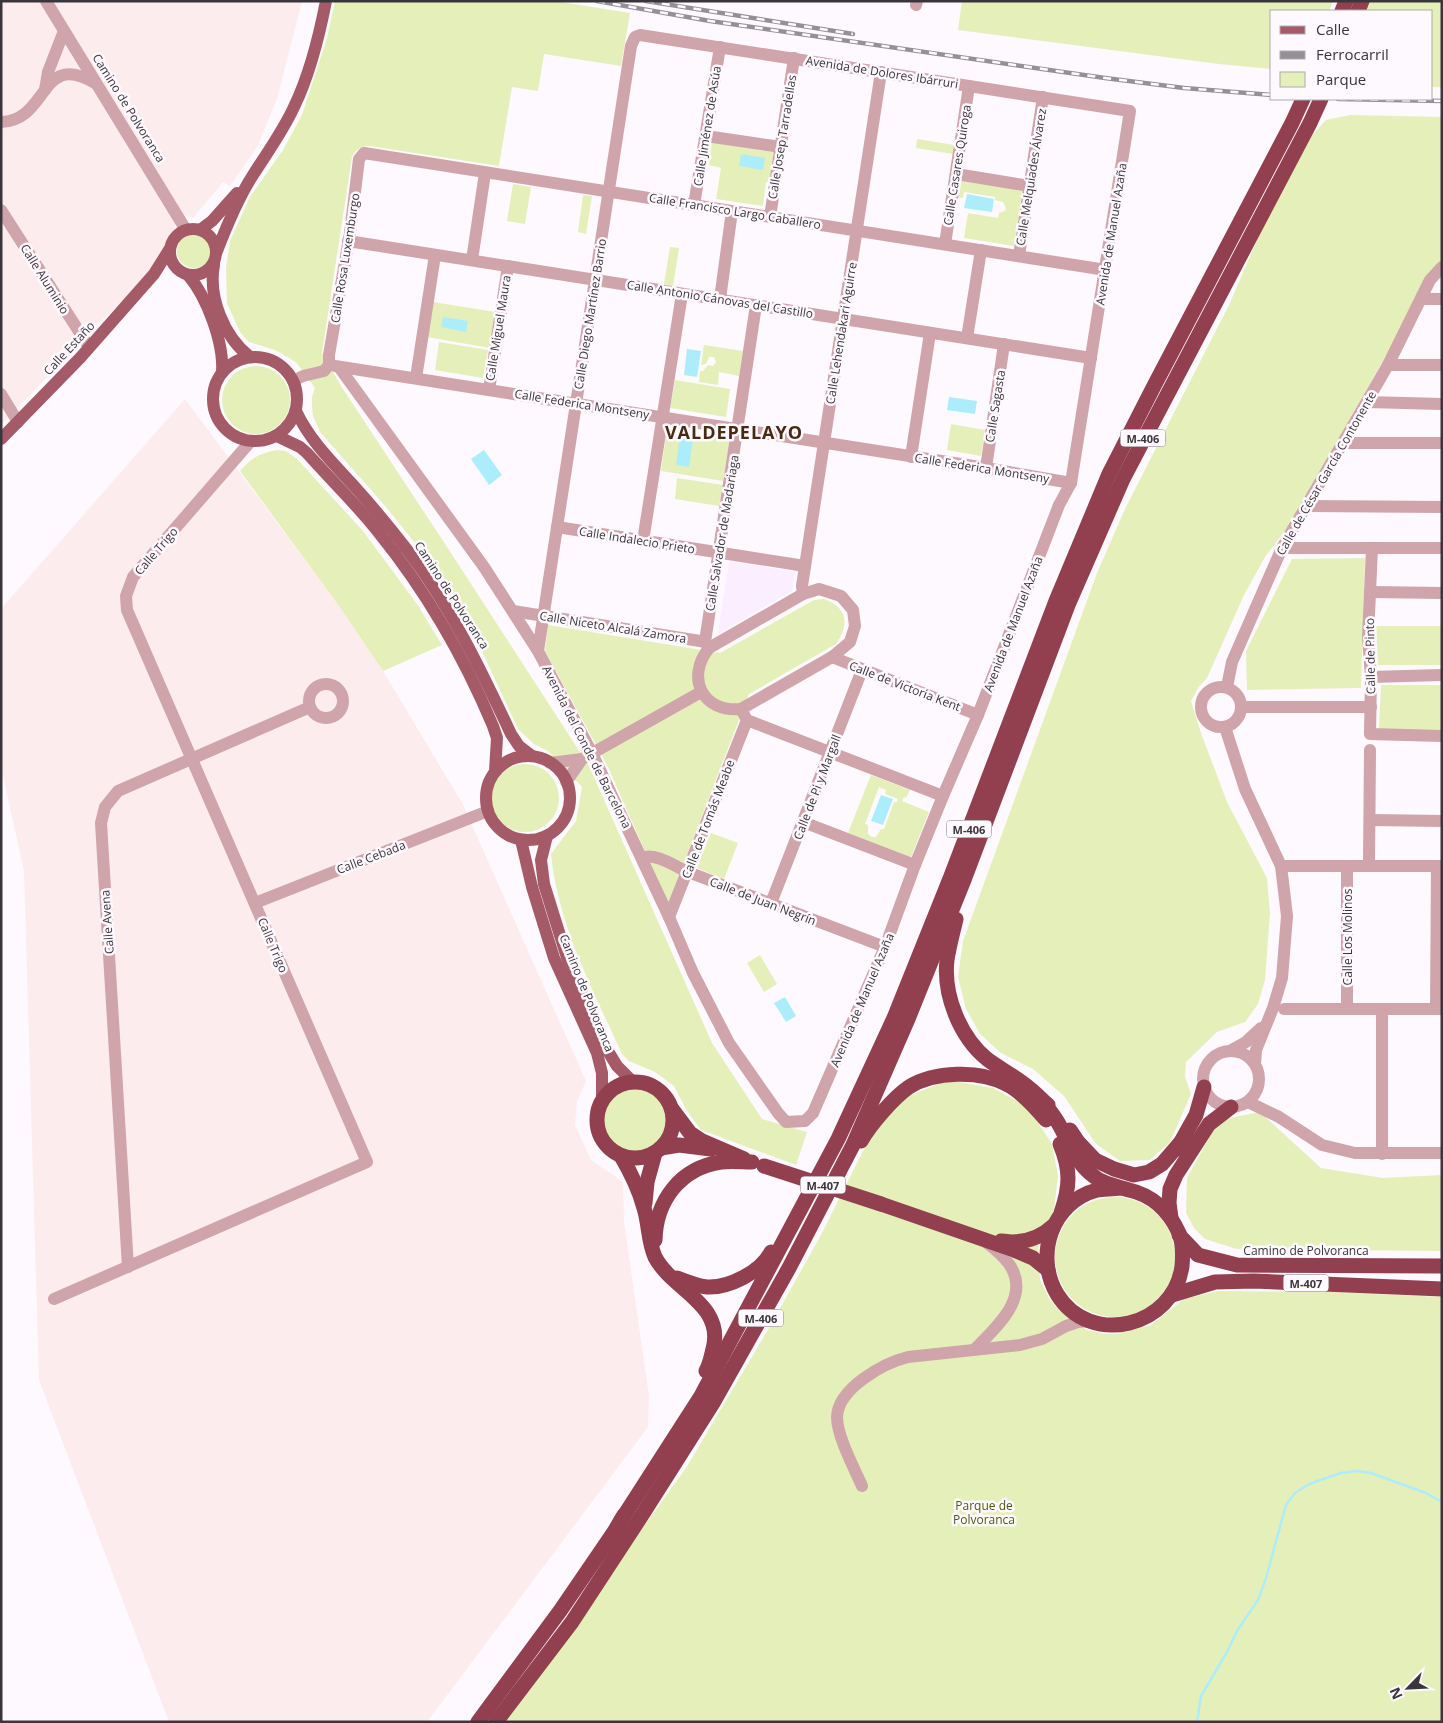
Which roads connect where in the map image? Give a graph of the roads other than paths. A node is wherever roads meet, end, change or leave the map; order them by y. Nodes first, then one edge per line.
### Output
1 (46, 1) edge
2 (326, 1) edge
3 (64, 31) junction
4 (634, 37) joint
5 (720, 47) junction
6 (794, 58) junction
7 (881, 72) junction
8 (96, 83) junction
9 (969, 86) junction
10 (45, 90) junction
11 (1043, 98) junction
12 (1303, 100) edge
13 (1320, 100) edge
14 (1130, 111) joint
15 (2, 123) edge
16 (706, 136) junction
17 (781, 147) junction
18 (364, 153) joint
19 (485, 173) junction
20 (956, 174) junction
21 (252, 176) junction
22 (1030, 186) junction
23 (609, 192) junction
24 (694, 205) junction
25 (1, 210) edge
26 (732, 211) junction
27 (770, 217) junction
28 (186, 230) junction
29 (200, 230) junction
30 (857, 230) junction
31 (348, 241) junction
32 (945, 244) junction
33 (169, 250) junction
34 (981, 250) junction
35 (217, 251) junction
36 (435, 254) junction
37 (1019, 256) junction
38 (472, 260) junction
39 (214, 265) junction
40 (508, 266) junction
41 (1442, 267) edge
42 (1106, 270) junction
43 (183, 273) junction
44 (154, 274) junction
45 (595, 280) junction
46 (682, 294) junction
47 (1421, 299) junction
48 (1442, 299) edge
49 (720, 300) junction
50 (756, 305) junction
51 (844, 319) junction
52 (930, 333) junction
53 (967, 338) junction
54 (1004, 344) junction
55 (89, 348) junction
56 (250, 357) junction
57 (1091, 358) junction
58 (1388, 365) junction
59 (1442, 365) edge
60 (334, 366) junction
61 (222, 372) junction
62 (416, 378) junction
63 (293, 381) junction
64 (489, 390) junction
65 (1, 394) edge
66 (1367, 402) junction
67 (576, 403) junction
68 (1442, 404) edge
69 (296, 411) junction
70 (663, 417) junction
71 (18, 422) junction
72 (737, 429) junction
73 (277, 436) junction
74 (1, 439) edge
75 (250, 442) junction
76 (825, 442) junction
77 (1343, 443) junction
78 (1442, 443) edge
79 (911, 457) junction
80 (986, 468) junction
81 (1071, 482) junction
82 (1307, 506) junction
83 (1442, 507) edge
84 (557, 527) junction
85 (643, 541) junction
86 (1282, 548) junction
87 (1372, 548) junction
88 (1442, 548) edge
89 (718, 553) junction
90 (805, 566) junction
91 (1370, 592) junction
92 (1442, 593) edge
93 (803, 594) junction
94 (512, 612) junction
95 (543, 616) junction
96 (707, 645) junction
97 (538, 650) junction
98 (832, 657) junction
99 (862, 670) junction
100 (1442, 675) edge
101 (1371, 677) junction
102 (1227, 688) junction
103 (701, 692) junction
104 (1241, 706) junction
105 (1371, 707) junction
106 (310, 708) dead end
107 (744, 715) junction
108 (978, 715) junction
109 (1224, 727) junction
110 (1442, 736) edge
111 (1370, 750) dead end
112 (830, 752) junction
113 (532, 756) junction
114 (587, 756) junction
115 (191, 759) junction
116 (550, 763) junction
117 (496, 771) junction
118 (566, 782) junction
119 (943, 796) junction
120 (488, 811) junction
121 (1370, 820) junction
122 (1442, 821) edge
123 (803, 822) junction
124 (546, 836) junction
125 (521, 840) junction
126 (642, 858) junction
127 (915, 865) junction
128 (1369, 865) junction
129 (1280, 866) junction
130 (1347, 866) junction
131 (1440, 866) edge
132 (688, 872) junction
133 (964, 880) junction
134 (255, 903) junction
135 (771, 903) junction
136 (669, 917) junction
137 (886, 947) junction
138 (1347, 1008) junction
139 (1382, 1008) junction
140 (1284, 1009) dead end
141 (1439, 1009) edge
142 (1270, 1015) junction
143 (1230, 1051) junction
144 (1255, 1064) junction
145 (633, 1082) junction
146 (1259, 1084) junction
147 (1204, 1087) junction
148 (1041, 1099) junction
149 (602, 1100) junction
150 (1248, 1102) junction
151 (1231, 1107) junction
152 (671, 1108) junction
153 (813, 1114) joint
154 (1279, 1117) junction
155 (838, 1140) junction
156 (1181, 1142) junction
157 (658, 1150) junction
158 (722, 1150) junction
159 (1442, 1153) edge
160 (1382, 1154) junction
161 (621, 1156) junction
162 (758, 1164) junction
163 (1124, 1189) junction
164 (644, 1209) junction
165 (1171, 1218) junction
166 (1057, 1221) junction
167 (1180, 1234) junction
168 (980, 1239) junction
169 (654, 1255) junction
170 (1442, 1266) edge
171 (128, 1267) junction
172 (789, 1268) junction
173 (1048, 1270) junction
174 (668, 1274) junction
175 (1442, 1289) edge
176 (1172, 1295) junction
177 (1059, 1296) junction
178 (54, 1299) dead end
179 (1090, 1321) junction
180 (1042, 1339) junction
181 (975, 1349) junction
182 (862, 1486) dead end
183 (620, 1522) junction
184 (478, 1722) edge
185 (496, 1722) edge

1 - 3 street, Camino de Polvoranca
2 - 21 main road
3 - 8 street, Camino de Polvoranca
3 - 10 street
4 - 5 street, Avenida de Dolores Ibárruri
4 - 23 street, Calle Diego Martínez Barrio
5 - 6 street, Avenida de Dolores Ibárruri
5 - 16 street, Calle Jiménez de Asúa
6 - 7 street, Avenida de Dolores Ibárruri
6 - 17 street, Calle Josep Tarradellas
7 - 9 street, Avenida de Dolores Ibárruri
7 - 30 street, Calle Lehendakari Aguirre
8 - 10 street
8 - 28 street, Camino de Polvoranca
9 - 11 street, Avenida de Dolores Ibárruri
9 - 20 street, Calle Casares Quiroga
10 - 15 street
11 - 14 street, Avenida de Dolores Ibárruri
11 - 22 street, Calle Melquiades Álvarez
12 - 155 highway, M-406
13 - 133 highway, M-406
14 - 42 street, Avenida de Manuel Azaña
16 - 17 street
16 - 24 street, Calle Jiménez de Asúa
17 - 27 street, Calle Josep Tarradellas
18 - 19 street, Calle Francisco Largo Caballero
18 - 31 street, Calle Rosa Luxemburgo
19 - 23 street, Calle Francisco Largo Caballero
19 - 38 street
20 - 22 street
20 - 32 street, Calle Casares Quiroga
21 - 29 main road
21 - 35 main road
22 - 37 street, Calle Melquiades Álvarez
23 - 24 street, Calle Francisco Largo Caballero
23 - 45 street, Calle Diego Martínez Barrio
24 - 26 street, Calle Francisco Largo Caballero
25 - 55 street, Calle Aluminio
26 - 27 street, Calle Francisco Largo Caballero
26 - 49 street
27 - 30 street, Calle Francisco Largo Caballero
28 - 29 main road
28 - 33 main road
29 - 35 main road
30 - 32 street, Calle Francisco Largo Caballero
30 - 51 street, Calle Lehendakari Aguirre
31 - 36 street, Calle Antonio Cánovas del Castillo
31 - 60 street, Calle Rosa Luxemburgo
32 - 34 street, Calle Francisco Largo Caballero
33 - 43 main road
33 - 44 main road, Calle Estaño
34 - 37 street, Calle Francisco Largo Caballero
34 - 53 street
35 - 39 main road
36 - 38 street, Calle Antonio Cánovas del Castillo
36 - 62 street
37 - 42 street, Calle Francisco Largo Caballero
38 - 40 street, Calle Antonio Cánovas del Castillo
39 - 43 main road
39 - 56 main road
40 - 45 street, Calle Antonio Cánovas del Castillo
40 - 64 street, Calle Miguel Maura
41 - 47 street, Calle de César García Contonente
42 - 57 street, Avenida de Manuel Azaña
43 - 44 main road
43 - 61 main road
44 - 55 main road, Calle Estaño
45 - 46 street, Calle Antonio Cánovas del Castillo
45 - 67 street, Calle Diego Martínez Barrio
46 - 49 street, Calle Antonio Cánovas del Castillo
46 - 70 street
47 - 48 street
47 - 58 street, Calle de César García Contonente
49 - 50 street, Calle Antonio Cánovas del Castillo
50 - 51 street, Calle Antonio Cánovas del Castillo
50 - 72 street, Calle Salvador de Madariaga
51 - 52 street, Calle Antonio Cánovas del Castillo
51 - 76 street, Calle Lehendakari Aguirre
52 - 53 street, Calle Antonio Cánovas del Castillo
52 - 79 street
53 - 54 street, Calle Antonio Cánovas del Castillo
54 - 57 street, Calle Antonio Cánovas del Castillo
54 - 80 street, Calle Sagasta
55 - 71 main road, Calle Estaño
56 - 61 main road
56 - 63 main road
57 - 81 street, Avenida de Manuel Azaña
58 - 59 street
58 - 66 street, Calle de César García Contonente
60 - 62 street, Calle Federica Montseny
60 - 63 street
60 - 94 street, Avenida del Conde de Barcelona
61 - 75 main road
62 - 64 street, Calle Federica Montseny
63 - 69 main road
64 - 67 street, Calle Federica Montseny
65 - 71 street
66 - 68 street
66 - 77 street, Calle de César García Contonente
67 - 70 street, Calle Federica Montseny
67 - 84 street, Calle Diego Martínez Barrio
69 - 73 main road
69 - 113 main road, Camino de Polvoranca
70 - 72 street, Calle Federica Montseny
70 - 85 street
71 - 74 main road, Calle Estaño
72 - 76 street, Calle Federica Montseny
72 - 89 street, Calle Salvador de Madariaga
73 - 75 main road
73 - 117 main road, Camino de Polvoranca
75 - 115 street, Calle Trigo
76 - 79 street, Calle Federica Montseny
76 - 90 street, Calle Lehendakari Aguirre
77 - 78 street
77 - 82 street, Calle de César García Contonente
79 - 80 street, Calle Federica Montseny
80 - 81 street, Calle Federica Montseny
81 - 108 street, Avenida de Manuel Azaña
82 - 83 street
82 - 86 street, Calle de César García Contonente
84 - 85 street, Calle Indalecio Prieto
84 - 95 street, Calle Diego Martínez Barrio
85 - 89 street, Calle Indalecio Prieto
86 - 87 street
86 - 102 street, Calle de César García Contonente
87 - 88 street
87 - 91 street, Calle de Pinto
89 - 90 street, Calle Indalecio Prieto
89 - 96 street, Calle Salvador de Madariaga
90 - 93 street, Calle Lehendakari Aguirre
91 - 92 street
91 - 101 street, Calle de Pinto
93 - 96 street
93 - 98 street
94 - 95 street, Calle Niceto Alcalá Zamora
94 - 97 street, Avenida del Conde de Barcelona
95 - 96 street, Calle Niceto Alcalá Zamora
95 - 97 street, Calle Diego Martínez Barrio
96 - 103 street, Calle Salvador de Madariaga
97 - 114 street, Avenida del Conde de Barcelona
98 - 99 street, Calle de Victoria Kent
98 - 107 street
99 - 108 street, Calle de Victoria Kent
99 - 112 street, Calle de Pi y Margall
100 - 101 street
101 - 105 street, Calle de Pinto
102 - 104 street
102 - 109 street
103 - 107 street
103 - 114 street
104 - 105 street
104 - 109 street
105 - 110 street, Calle de Pinto
106 - 115 street, Calle Avena
107 - 112 street
107 - 132 street, Calle de Tomás Meabe
108 - 119 street, Avenida de Manuel Azaña
109 - 129 street
111 - 121 street
112 - 119 street
112 - 123 street, Calle de Pi y Margall
113 - 116 main road
113 - 117 main road
114 - 116 street
114 - 118 street
114 - 126 street, Avenida del Conde de Barcelona
115 - 134 street, Calle Trigo
115 - 171 street, Calle Avena
116 - 118 main road
117 - 120 main road
118 - 124 main road
119 - 127 street, Avenida de Manuel Azaña
120 - 125 main road
120 - 134 street, Calle Cebada
121 - 122 street
121 - 128 street
123 - 127 street
123 - 135 street, Calle de Pi y Margall
124 - 125 main road
124 - 145 main road, Camino de Polvoranca
125 - 149 main road, Camino de Polvoranca
126 - 132 street, Calle de Juan Negrín
126 - 136 street, Avenida del Conde de Barcelona
127 - 137 street, Avenida de Manuel Azaña
128 - 130 street
128 - 131 street
129 - 130 street
129 - 142 street
130 - 138 street, Calle Los Molinos
131 - 141 street
132 - 135 street, Calle de Juan Negrín
132 - 136 street, Calle de Tomás Meabe
133 - 148 highway, M-406
133 - 172 highway, M-406
134 - 171 street, Calle Trigo
135 - 137 street, Calle de Juan Negrín
136 - 153 street, Avenida del Conde de Barcelona
137 - 153 street, Avenida de Manuel Azaña
138 - 139 street
138 - 140 street
139 - 141 street
139 - 160 street
142 - 143 street
142 - 144 street
143 - 144 street
143 - 147 street
144 - 146 street
145 - 149 highway
145 - 152 highway, M-407
146 - 150 street
146 - 154 street
147 - 151 street
147 - 156 highway
148 - 156 highway, M-406
148 - 163 highway, M-406
149 - 161 highway
150 - 151 street
150 - 154 street
151 - 165 highway
152 - 157 highway
152 - 158 highway, M-407
154 - 160 street
155 - 174 highway, M-406
155 - 183 highway, M-406
156 - 163 highway
157 - 158 highway, M-407
157 - 161 highway, M-407
157 - 164 highway, M-406
158 - 162 highway, M-407
159 - 160 street
161 - 164 highway, M-406
162 - 168 highway, M-407, bridge
162 - 169 highway
163 - 165 highway, M-407
163 - 166 highway, M-407
164 - 169 highway, M-406
165 - 167 highway, M-407
166 - 168 highway, M-407
166 - 172 highway, M-406
166 - 173 highway, M-407
167 - 170 highway, Camino de Polvoranca / M-407
167 - 176 highway, M-407
168 - 173 highway, M-407
168 - 181 street
169 - 174 highway, M-406
171 - 178 street, Calle Trigo
172 - 185 highway, M-406
173 - 177 highway, M-407
174 - 183 highway, M-406
175 - 176 highway, M-407
176 - 179 highway, M-407
177 - 179 highway, M-407
177 - 180 street
179 - 180 street
180 - 181 street
181 - 182 street
183 - 184 highway, M-406

